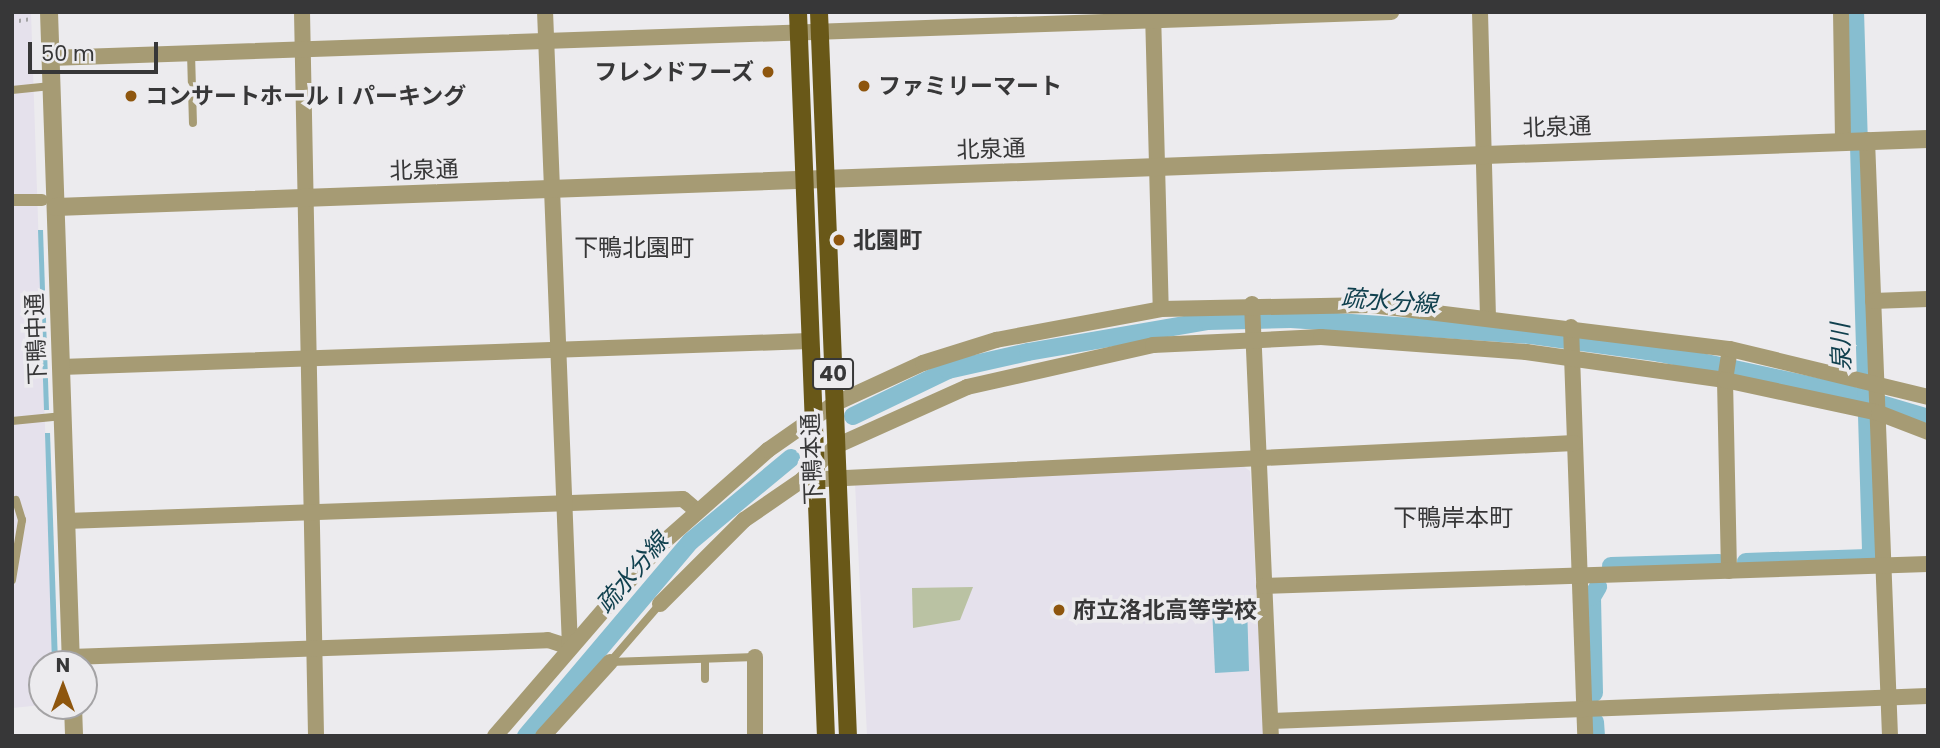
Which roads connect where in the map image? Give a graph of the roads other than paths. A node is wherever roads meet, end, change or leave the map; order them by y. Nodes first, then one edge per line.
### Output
1 (302, 12) edge
2 (545, 12) edge
3 (799, 12) edge
4 (819, 12) edge
5 (1391, 12) edge
6 (1480, 12) edge
7 (1841, 12) edge
8 (42, 16) edge
9 (1153, 16) edge
10 (799, 33) junction
11 (820, 33) junction
12 (546, 39) junction
13 (303, 49) junction
14 (191, 53) junction
15 (50, 58) junction
16 (51, 86) junction
17 (12, 90) edge
18 (193, 123) dead end
19 (1928, 138) edge
20 (1857, 141) junction
21 (1483, 154) junction
22 (1157, 168) junction
23 (825, 180) junction
24 (803, 181) junction
25 (551, 190) junction
26 (306, 199) junction
27 (12, 200) edge
28 (49, 203) junction
29 (1928, 299) edge
30 (1873, 301) junction
31 (1252, 304) junction
32 (1161, 309) junction
33 (1488, 315) junction
34 (1571, 327) junction
35 (1252, 339) junction
36 (809, 341) junction
37 (1730, 349) junction
38 (558, 350) junction
39 (309, 358) junction
40 (1571, 359) junction
41 (61, 367) junction
42 (1725, 380) junction
43 (1877, 380) junction
44 (1928, 397) edge
45 (834, 404) junction
46 (1879, 413) junction
47 (63, 416) junction
48 (12, 421) edge
49 (812, 422) junction
50 (1928, 432) edge
51 (1574, 443) junction
52 (836, 446) junction
53 (1258, 458) junction
54 (810, 474) junction
55 (837, 477) junction
56 (16, 500) dead end
57 (563, 503) junction
58 (695, 509) junction
59 (312, 512) junction
60 (66, 521) junction
61 (1928, 564) edge
62 (1884, 565) junction
63 (1729, 570) junction
64 (1579, 575) junction
65 (12, 580) edge
66 (1264, 586) junction
67 (660, 604) joint
68 (314, 645) junction
69 (570, 647) junction
70 (71, 650) edge
71 (755, 657) joint
72 (98, 658) edge
73 (705, 659) junction
74 (610, 662) junction
75 (705, 679) dead end
76 (823, 680) junction
77 (846, 680) junction
78 (1928, 696) edge
79 (1889, 698) junction
80 (1584, 708) junction
81 (1271, 728) edge
82 (316, 736) edge
83 (495, 736) edge
84 (543, 736) edge
85 (755, 736) edge
86 (826, 736) edge
87 (848, 736) edge
88 (1585, 736) edge
89 (1890, 736) edge

1 - 13 street
2 - 12 street
3 - 10 main road, 下鴨本通 / 40
4 - 11 main road, 下鴨本通 / 40
5 - 9 street
6 - 21 street
7 - 20 street
8 - 15 street, 下鴨中通
9 - 11 street
9 - 22 street
10 - 11 street
10 - 12 street
10 - 24 main road, 下鴨本通 / 40
11 - 23 main road, 下鴨本通 / 40
12 - 13 street
12 - 25 street
13 - 14 street
13 - 26 street
14 - 15 street
14 - 18 lane
15 - 16 street, 下鴨中通
16 - 17 lane
16 - 28 street, 下鴨中通
19 - 20 street, 北泉通
20 - 21 street, 北泉通
20 - 30 street
21 - 22 street, 北泉通
21 - 33 street
22 - 23 street, 北泉通
22 - 32 street
23 - 24 street, 北泉通
23 - 45 main road, 下鴨本通 / 40
24 - 25 street, 北泉通
24 - 36 main road, 下鴨本通 / 40
25 - 26 street, 北泉通
25 - 38 street
26 - 28 street, 北泉通
26 - 39 street
27 - 28 street
28 - 41 street, 下鴨中通
29 - 30 street
30 - 43 street
31 - 32 street
31 - 33 street
31 - 35 street
32 - 45 street
33 - 34 street
34 - 37 street
34 - 40 street
35 - 40 street
35 - 52 street
35 - 53 street
36 - 38 street
36 - 49 main road, 下鴨本通 / 40
37 - 42 street
37 - 43 street
38 - 39 street
38 - 57 street
39 - 41 street
39 - 59 street
40 - 42 street
40 - 51 street
41 - 47 street, 下鴨中通
42 - 46 street
42 - 63 street
43 - 44 street
43 - 46 street
45 - 49 street
45 - 52 main road, 下鴨本通 / 40
46 - 50 street
46 - 62 street
47 - 48 lane
47 - 60 street, 下鴨中通
49 - 54 main road, 下鴨本通 / 40
49 - 58 street
51 - 53 street
51 - 64 street
52 - 54 street
52 - 55 main road, 下鴨本通 / 40
53 - 55 street
53 - 66 street
54 - 55 street
54 - 67 street
54 - 76 main road, 下鴨本通 / 40
55 - 77 main road, 下鴨本通 / 40
56 - 65 lane
57 - 58 street
57 - 59 street
57 - 69 street
58 - 69 street
59 - 60 street
59 - 68 street
60 - 70 street, 下鴨中通
61 - 62 street
62 - 63 street
62 - 79 street
63 - 64 street
64 - 66 street
64 - 80 street
66 - 81 street
67 - 74 lane
68 - 69 street
68 - 72 street
68 - 82 street
69 - 83 street
71 - 73 lane
71 - 85 street
73 - 74 lane
73 - 75 lane
74 - 84 street
76 - 77 street
76 - 86 main road, 下鴨本通 / 40
77 - 87 main road, 下鴨本通 / 40
78 - 79 street
79 - 80 street
79 - 89 street
80 - 81 street
80 - 88 street

